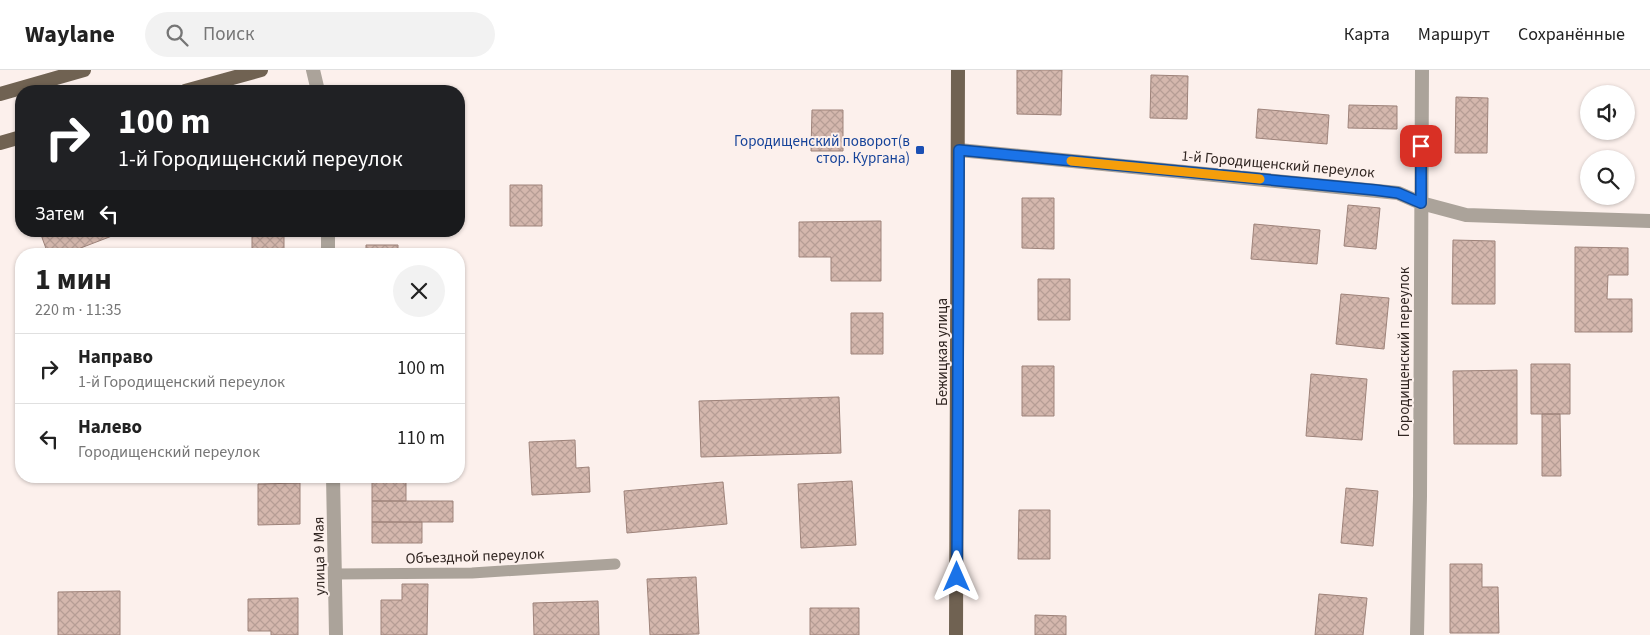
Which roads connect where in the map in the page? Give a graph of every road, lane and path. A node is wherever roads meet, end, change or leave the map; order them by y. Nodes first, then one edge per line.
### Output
1 (84, 70) edge
2 (261, 70) edge
3 (313, 70) edge
4 (958, 70) edge
5 (1422, 70) edge
6 (32, 85) edge
7 (207, 85) edge
8 (317, 85) edge
9 (15, 90) edge
10 (0, 94) edge
11 (15, 139) edge
12 (0, 143) edge
13 (959, 150) junction
14 (1421, 203) junction
15 (1650, 220) edge
16 (333, 483) edge
17 (615, 564) dead end
18 (335, 574) junction
19 (336, 635) edge
20 (956, 635) edge
21 (1417, 635) edge

1 - 6 main road
2 - 7 main road
3 - 8 street
4 - 13 main road, Бежицкая улица
5 - 14 street, Городищенский переулок
9 - 10 main road
11 - 12 main road
13 - 14 street, 1-й Городищенский переулок
13 - 20 main road, Бежицкая улица
14 - 15 street, 1-й Городищенский переулок
14 - 21 street, Городищенский переулок
16 - 18 street, улица 9 Мая
17 - 18 lane, Объездной переулок
18 - 19 street, улица 9 Мая

